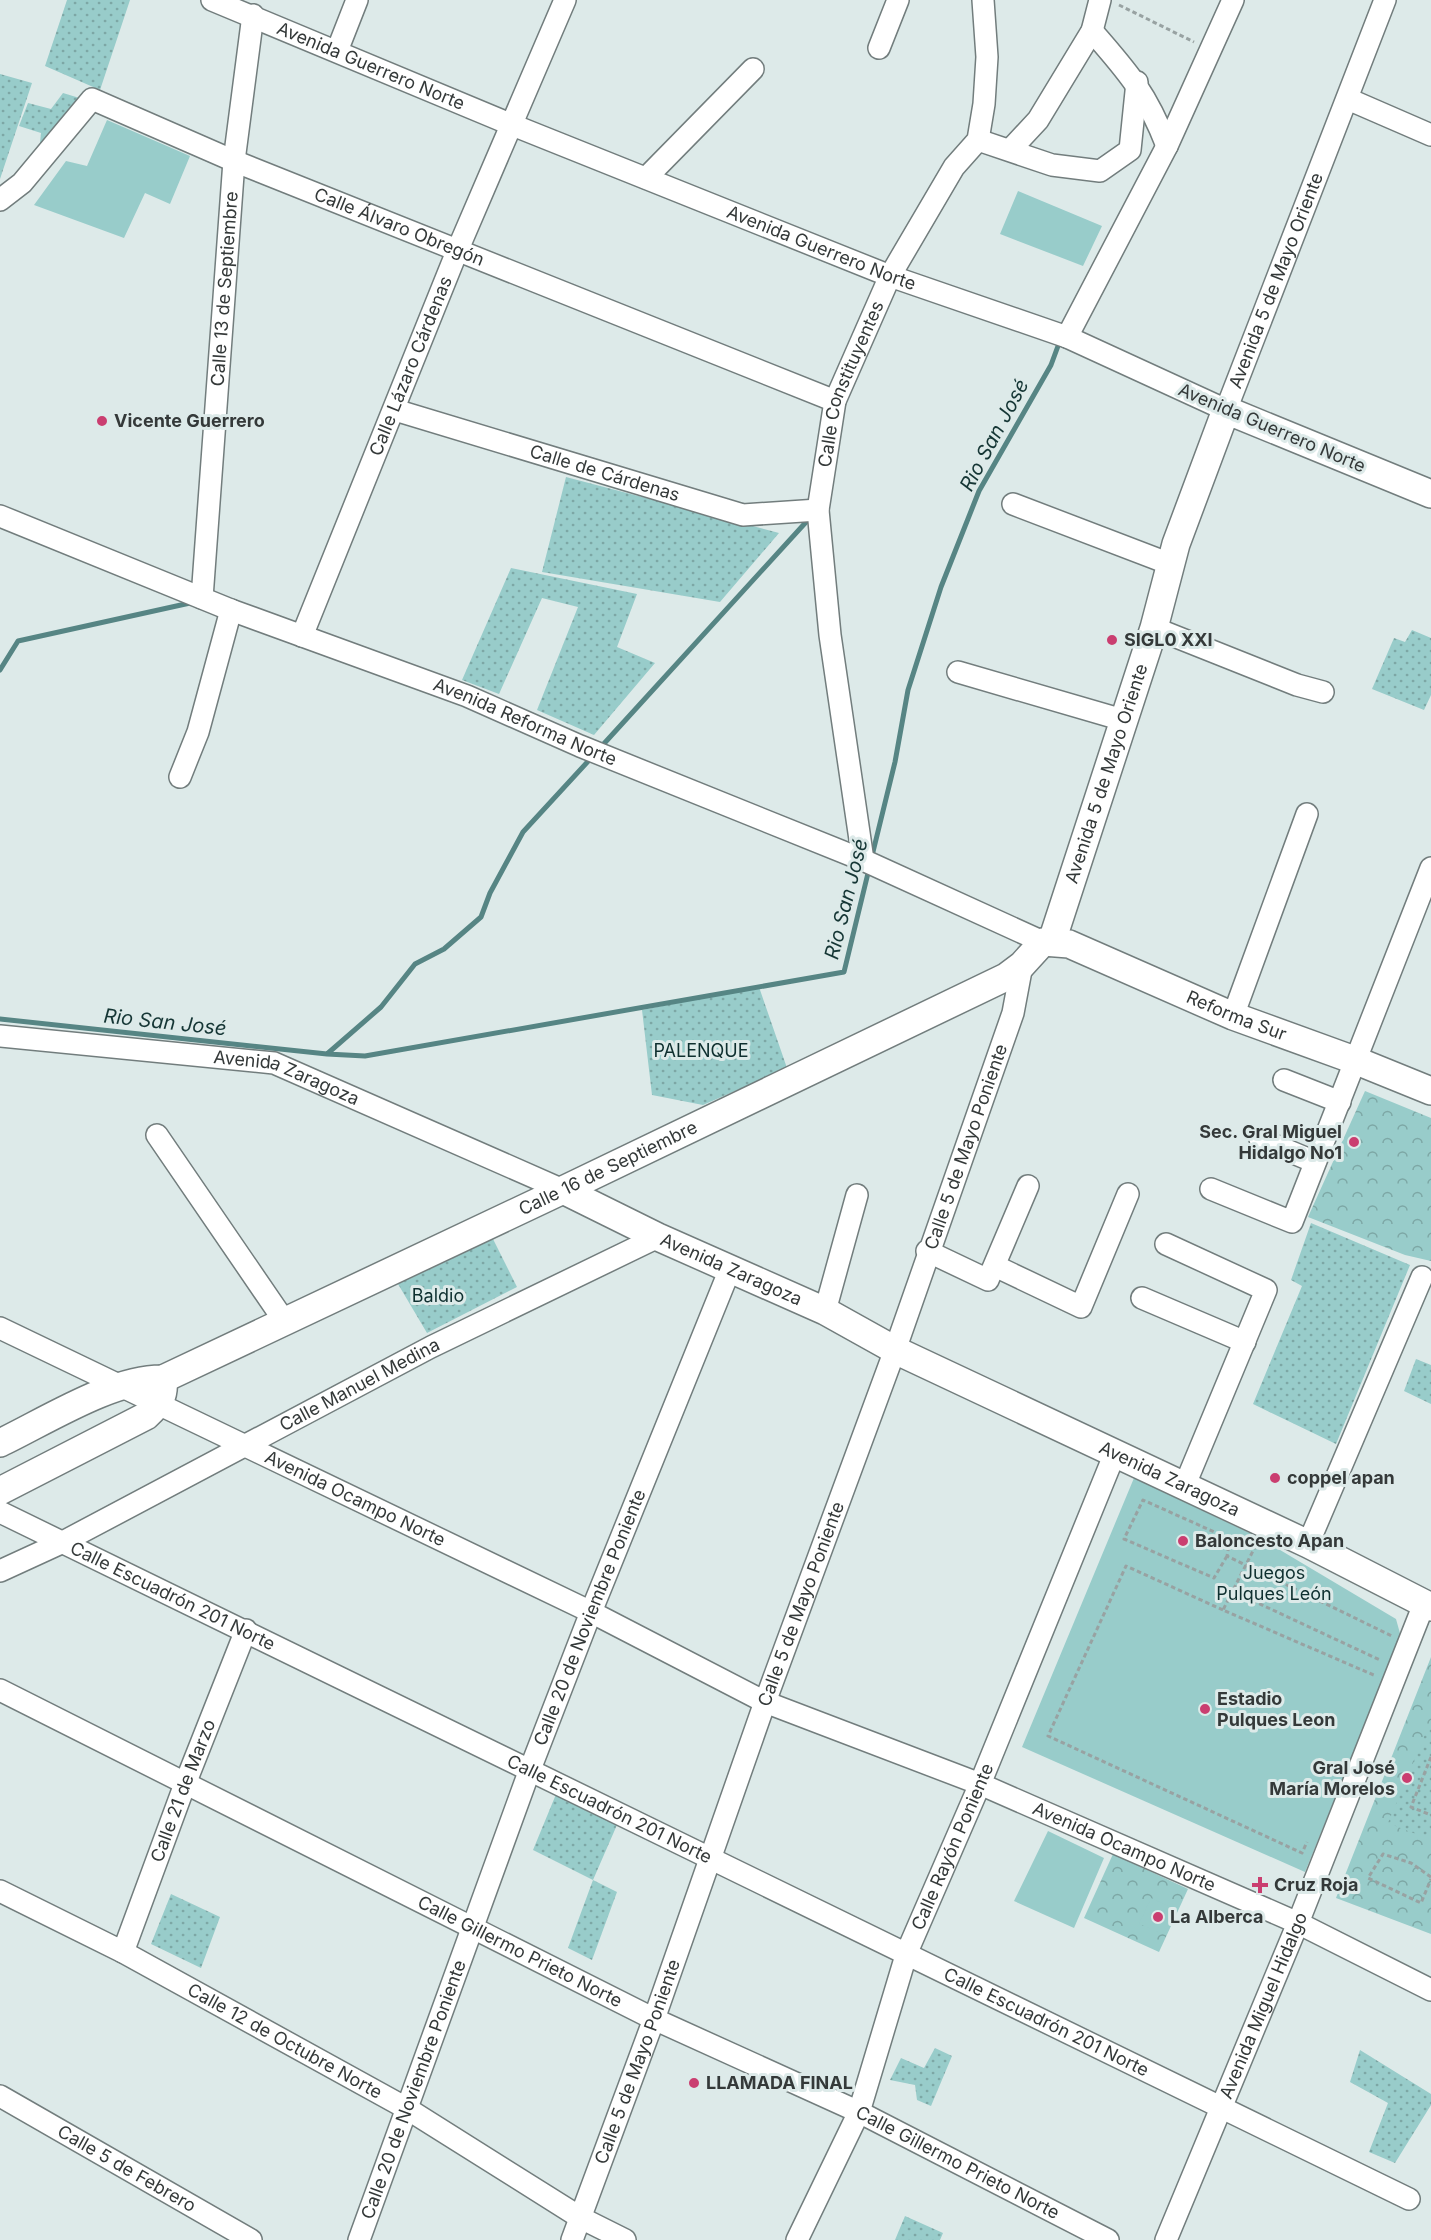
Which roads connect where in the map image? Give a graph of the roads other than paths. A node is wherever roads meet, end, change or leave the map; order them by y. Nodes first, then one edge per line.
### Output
1 (212, 0) edge
2 (357, 0) edge
3 (565, 0) edge
4 (898, 0) edge
5 (982, 0) edge
6 (1100, 0) edge
7 (1233, 0) edge
8 (1385, 0) edge
9 (253, 15) junction
10 (1092, 31) junction
11 (879, 48) dead end
12 (337, 51) junction
13 (753, 69) dead end
14 (1137, 82) junction
15 (1348, 99) junction
16 (510, 124) junction
17 (1431, 135) edge
18 (978, 140) junction
19 (1167, 146) junction
20 (1011, 149) junction
21 (234, 161) junction
22 (646, 178) junction
23 (0, 200) edge
24 (458, 249) junction
25 (890, 276) junction
26 (1067, 337) junction
27 (836, 401) junction
28 (395, 410) junction
29 (1226, 410) junction
30 (1431, 494) edge
31 (1013, 504) dead end
32 (818, 510) junction
33 (0, 516) edge
34 (1170, 564) junction
35 (202, 598) junction
36 (231, 610) junction
37 (1154, 628) junction
38 (302, 636) junction
39 (958, 672) dead end
40 (1323, 692) dead end
41 (1123, 720) junction
42 (180, 777) dead end
43 (1306, 814) dead end
44 (863, 860) junction
45 (1431, 868) edge
46 (1047, 941) junction
47 (1022, 965) junction
48 (1233, 1016) junction
49 (0, 1036) edge
50 (1357, 1061) junction
51 (1284, 1080) dead end
52 (1431, 1091) edge
53 (1340, 1102) junction
54 (157, 1135) dead end
55 (1260, 1139) dead end
56 (1315, 1162) junction
57 (1028, 1186) dead end
58 (1212, 1189) dead end
59 (563, 1190) junction
60 (1128, 1194) dead end
61 (857, 1195) dead end
62 (658, 1237) junction
63 (1166, 1245) dead end
64 (927, 1251) junction
65 (995, 1266) junction
66 (730, 1269) junction
67 (1422, 1276) dead end
68 (1142, 1298) dead end
69 (825, 1311) junction
70 (285, 1322) junction
71 (0, 1328) edge
72 (1245, 1342) junction
73 (895, 1350) junction
74 (121, 1384) junction
75 (161, 1391) junction
76 (0, 1443) edge
77 (244, 1445) junction
78 (1115, 1453) junction
79 (1184, 1487) junction
80 (0, 1491) edge
81 (0, 1512) edge
82 (61, 1543) junction
83 (1308, 1544) junction
84 (0, 1571) edge
85 (1427, 1606) edge
86 (591, 1612) junction
87 (246, 1630) junction
88 (0, 1690) edge
89 (765, 1702) junction
90 (529, 1772) junction
91 (185, 1784) junction
92 (980, 1784) junction
93 (711, 1857) junction
94 (0, 1891) edge
95 (1298, 1923) junction
96 (472, 1926) junction
97 (123, 1952) junction
98 (907, 1952) junction
99 (1431, 1990) edge
100 (654, 2019) junction
101 (0, 2096) edge
102 (1220, 2107) junction
103 (406, 2108) junction
104 (859, 2112) junction
105 (1409, 2199) dead end
106 (581, 2218) junction
107 (251, 2240) edge
108 (359, 2240) edge
109 (572, 2240) edge
110 (625, 2240) edge
111 (797, 2240) edge
112 (1108, 2240) edge
113 (1166, 2240) edge

1 - 9 street, Avenida Guerrero Norte
2 - 12 street
3 - 16 street, Calle Lázaro Cárdenas
4 - 11 street
5 - 18 street
6 - 10 street
7 - 19 street
8 - 15 street, Avenida 5 de Mayo Oriente
9 - 12 street, Avenida Guerrero Norte
9 - 21 street, Calle 13 de Septiembre
10 - 14 street
10 - 20 street
12 - 16 street, Avenida Guerrero Norte
13 - 22 street
14 - 19 street
14 - 20 street
15 - 17 street
15 - 29 street, Avenida 5 de Mayo Oriente
16 - 22 street, Avenida Guerrero Norte
16 - 24 street, Calle Lázaro Cárdenas
18 - 20 street
18 - 25 street, Calle Constituyentes
19 - 26 street
21 - 23 street, Calle Álvaro Obregón
21 - 24 street, Calle Álvaro Obregón
21 - 35 street, Calle 13 de Septiembre
22 - 25 street, Avenida Guerrero Norte
24 - 27 street, Calle Álvaro Obregón
24 - 28 street, Calle Lázaro Cárdenas
25 - 26 street, Avenida Guerrero Norte
25 - 27 street, Calle Constituyentes
26 - 29 street, Avenida Guerrero Norte
27 - 32 street, Calle Constituyentes
28 - 32 street, Calle de Cárdenas
28 - 38 street, Calle Lázaro Cárdenas
29 - 30 main road, Avenida Guerrero Norte
29 - 34 main road, Avenida 5 de Mayo Oriente
31 - 34 street
32 - 44 street, Calle Constituyentes
33 - 35 street, Avenida Reforma Norte
34 - 37 main road, Avenida 5 de Mayo Oriente
35 - 36 street, Avenida Reforma Norte
36 - 38 street, Avenida Reforma Norte
36 - 42 street
37 - 40 street
37 - 41 main road, Avenida 5 de Mayo Oriente
38 - 44 street, Avenida Reforma Norte
39 - 41 street
41 - 46 main road, Avenida 5 de Mayo Oriente
43 - 48 street
44 - 46 street, Avenida Reforma Norte
45 - 50 street
46 - 47 main road, Calle 16 de Septiembre
46 - 48 main road, Reforma Sur
47 - 59 main road, Calle 16 de Septiembre
47 - 64 street, Calle 5 de Mayo Poniente
48 - 50 main road, Reforma Sur
49 - 59 street, Avenida Zaragoza
50 - 52 main road, Reforma Sur
50 - 53 street
51 - 53 street
53 - 56 street
54 - 70 street
55 - 56 street
56 - 58 street
57 - 65 street
59 - 62 main road, Avenida Zaragoza
59 - 70 main road, Calle 16 de Septiembre
60 - 65 street
61 - 69 street
62 - 66 main road, Avenida Zaragoza
62 - 77 street, Calle Manuel Medina
63 - 72 street
64 - 65 street
64 - 73 street, Calle 5 de Mayo Poniente
66 - 69 main road, Avenida Zaragoza
66 - 86 street, Calle 20 de Noviembre Poniente
67 - 83 street
68 - 72 street
69 - 73 main road, Avenida Zaragoza
70 - 75 main road, Calle 16 de Septiembre
71 - 74 street
72 - 79 street
73 - 78 main road, Avenida Zaragoza
73 - 89 street, Calle 5 de Mayo Poniente
74 - 75 main road, Calle 16 de Septiembre
74 - 76 main road, Calle 16 de Septiembre
75 - 77 street, Avenida Ocampo Norte
75 - 80 main road, Calle 16 de Septiembre
77 - 82 street, Calle Manuel Medina
77 - 86 street, Avenida Ocampo Norte
78 - 79 main road, Avenida Zaragoza
78 - 92 street, Calle Rayón Poniente
79 - 83 main road, Avenida Zaragoza
81 - 82 street, Calle Escuadrón 201 Norte
82 - 84 street, Calle Manuel Medina
82 - 87 street, Calle Escuadrón 201 Norte
83 - 85 main road, Avenida Zaragoza
85 - 95 street, Avenida Miguel Hidalgo
86 - 89 street
86 - 90 street, Calle 20 de Noviembre Poniente
87 - 90 street, Calle Escuadrón 201 Norte
87 - 91 street, Calle 21 de Marzo
88 - 91 street, Calle Gillermo Prieto Norte
89 - 92 street
89 - 93 street, Calle 5 de Mayo Poniente
90 - 93 street, Calle Escuadrón 201 Norte
90 - 96 street, Calle 20 de Noviembre Poniente
91 - 96 street, Calle Gillermo Prieto Norte
91 - 97 street, Calle 21 de Marzo
92 - 95 street, Avenida Ocampo Norte
92 - 98 street, Calle Rayón Poniente
93 - 98 street, Calle Escuadrón 201 Norte
93 - 100 street, Calle 5 de Mayo Poniente
94 - 97 street, Calle 12 de Octubre Norte
95 - 99 street, Avenida Ocampo Norte
95 - 102 street, Avenida Miguel Hidalgo
96 - 100 street, Calle Gillermo Prieto Norte
96 - 103 street, Calle 20 de Noviembre Poniente
97 - 103 street, Calle 12 de Octubre Norte
98 - 102 street, Calle Escuadrón 201 Norte
98 - 104 street, Calle Rayón Poniente
100 - 104 street, Calle Gillermo Prieto Norte
100 - 106 street, Calle 5 de Mayo Poniente
101 - 107 street, Calle 5 de Febrero
102 - 105 street, Calle Escuadrón 201 Norte
102 - 113 street, Avenida Miguel Hidalgo
103 - 106 street, Calle 12 de Octubre Norte
103 - 108 street, Calle 20 de Noviembre Poniente
104 - 111 street, Calle Rayón Poniente
104 - 112 street, Calle Gillermo Prieto Norte
106 - 109 street, Calle 5 de Mayo Poniente
106 - 110 street, Calle 12 de Octubre Norte

